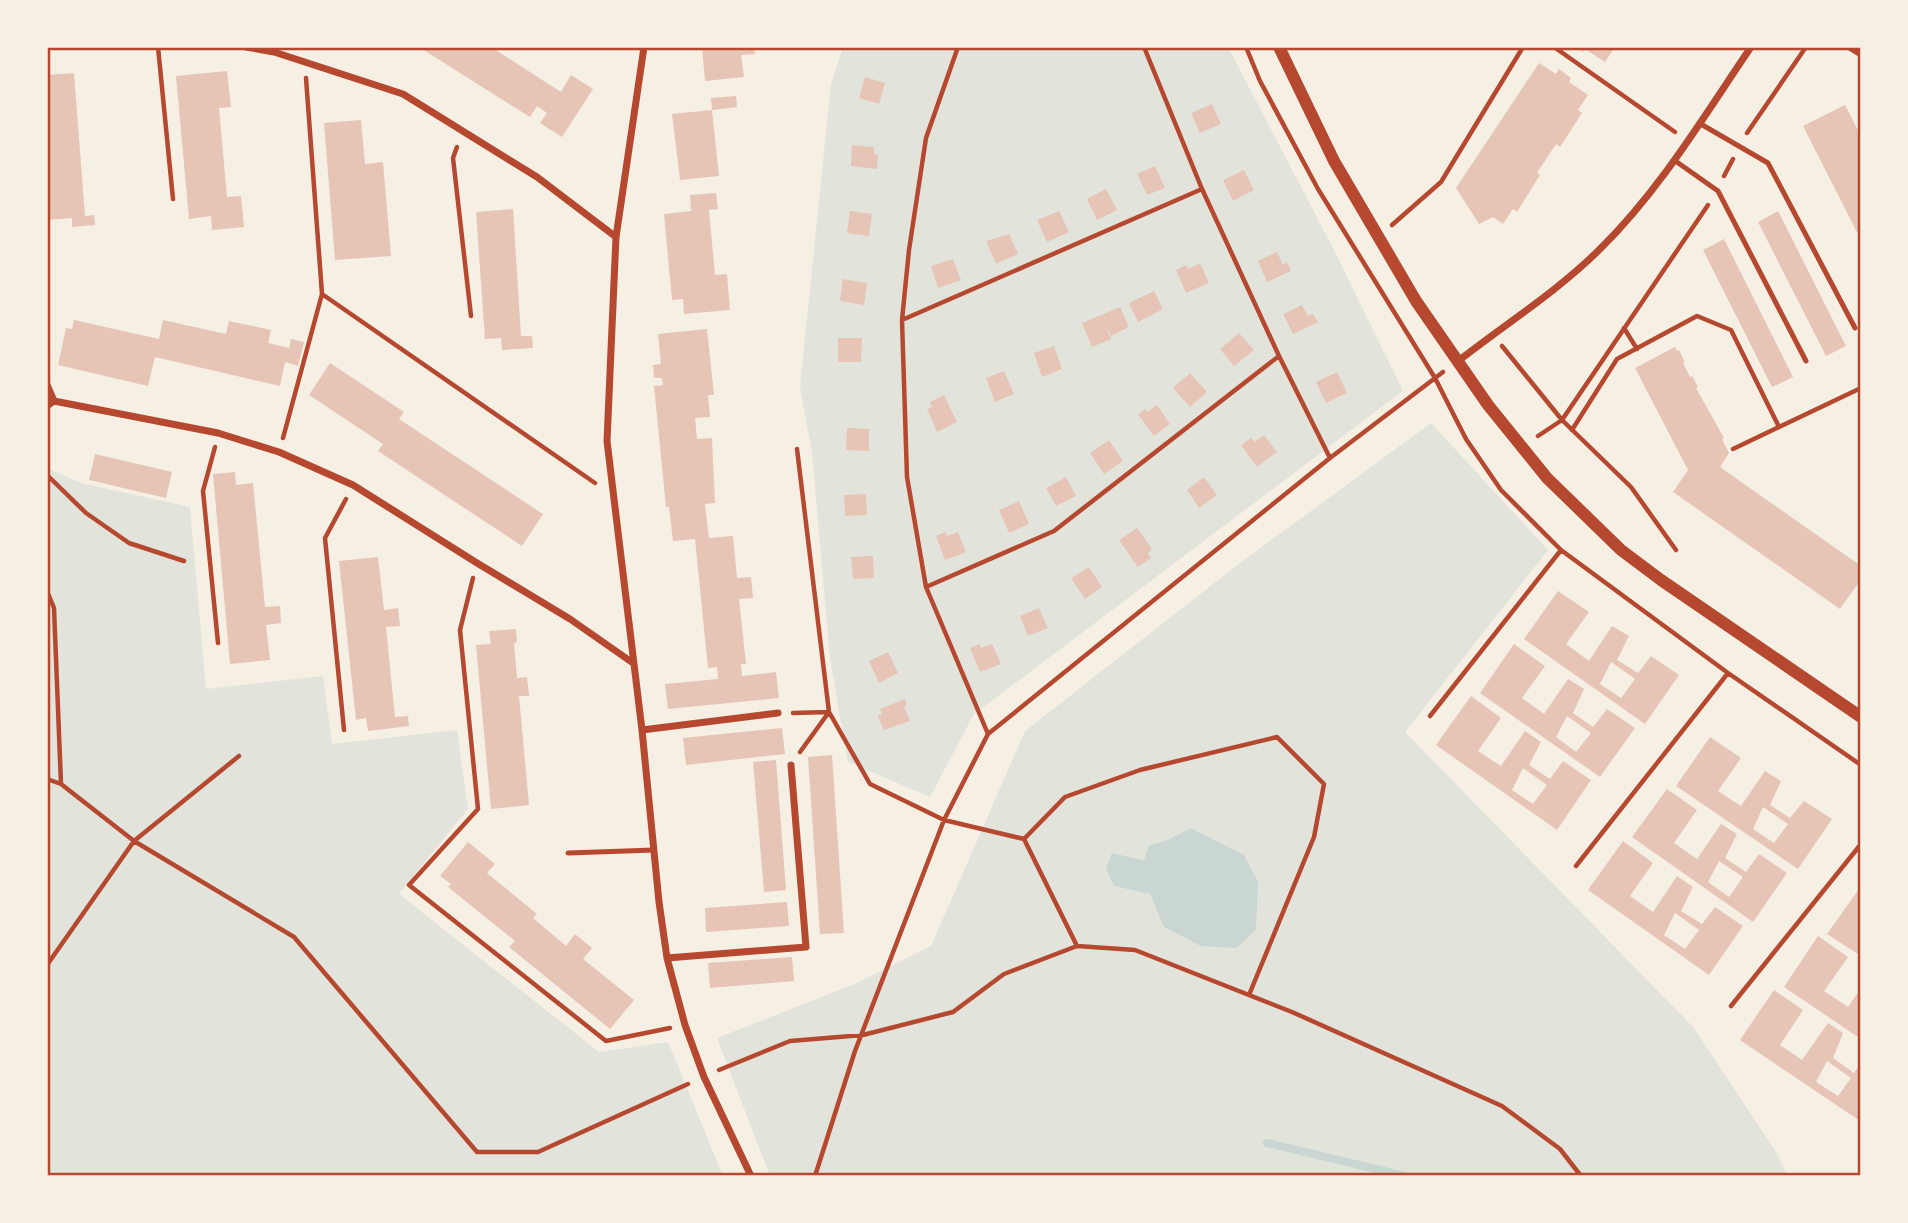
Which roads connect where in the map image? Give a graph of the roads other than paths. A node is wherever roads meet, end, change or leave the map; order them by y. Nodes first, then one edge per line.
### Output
1 (246, 47) edge
2 (644, 47) edge
3 (1279, 47) edge
4 (1751, 47) edge
5 (1848, 47) edge
6 (1861, 55) edge
7 (1699, 122) junction
8 (1674, 160) junction
9 (616, 237) junction
10 (1855, 328) dead end
11 (1806, 361) dead end
12 (1457, 362) junction
13 (47, 385) edge
14 (51, 404) edge
15 (634, 663) junction
16 (778, 713) road end
17 (1859, 713) edge
18 (642, 730) junction
19 (791, 765) road end
20 (654, 850) junction
21 (568, 853) dead end
22 (667, 958) junction
23 (751, 1176) edge

1 - 9 street
2 - 9 street
3 - 12 street
4 - 7 street
5 - 6 lane
7 - 8 street
7 - 10 lane
8 - 11 lane
8 - 12 street
9 - 15 street
12 - 17 street
13 - 14 street
14 - 15 street
15 - 18 street
16 - 18 street
18 - 20 street
19 - 22 street
20 - 21 lane
20 - 22 street
22 - 23 street

